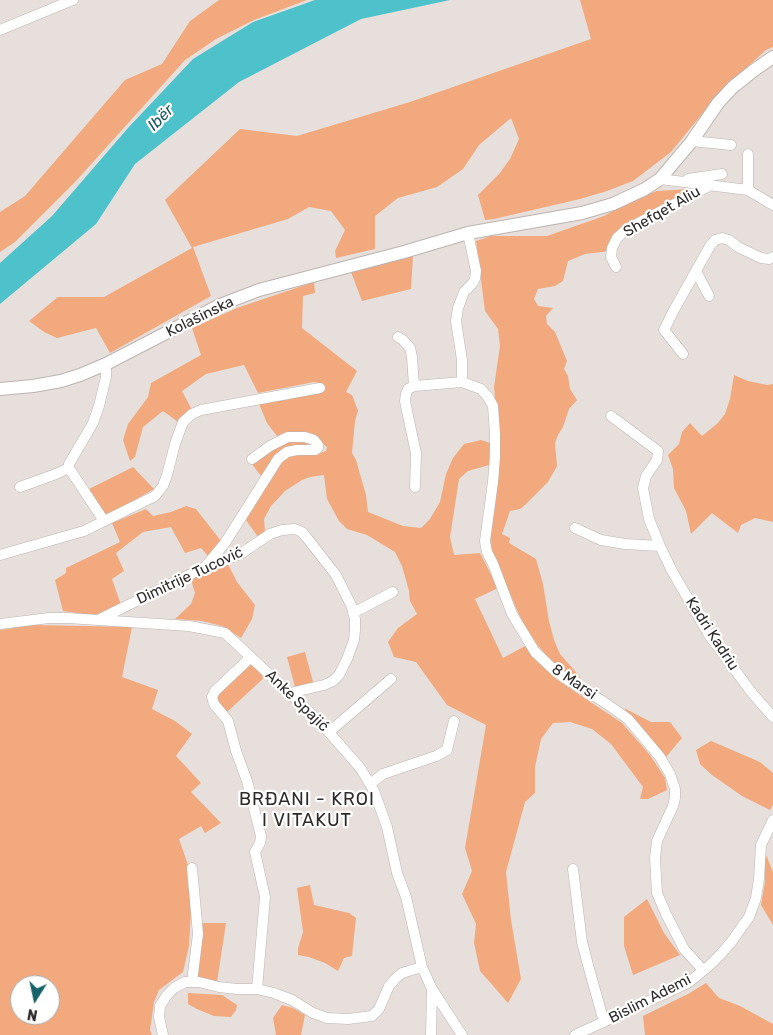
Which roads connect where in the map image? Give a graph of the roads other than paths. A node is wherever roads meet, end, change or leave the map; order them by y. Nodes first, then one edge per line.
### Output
1 (73, 0) edge
2 (0, 30) edge
3 (773, 57) edge
4 (692, 141) junction
5 (731, 145) dead end
6 (748, 154) dead end
7 (722, 174) dead end
8 (660, 179) junction
9 (677, 181) junction
10 (709, 186) junction
11 (748, 190) junction
12 (773, 205) edge
13 (468, 232) junction
14 (773, 257) edge
15 (616, 266) dead end
16 (696, 271) junction
17 (709, 296) dead end
18 (398, 337) dead end
19 (683, 354) dead end
20 (106, 364) junction
21 (462, 382) junction
22 (414, 386) junction
23 (320, 388) dead end
24 (0, 389) edge
25 (611, 416) dead end
26 (252, 459) dead end
27 (69, 468) junction
28 (20, 487) dead end
29 (415, 487) dead end
30 (104, 521) junction
31 (575, 528) dead end
32 (660, 546) junction
33 (0, 555) edge
34 (205, 567) junction
35 (393, 592) dead end
36 (354, 613) junction
37 (99, 619) junction
38 (0, 624) edge
39 (251, 657) junction
40 (391, 679) dead end
41 (290, 693) junction
42 (773, 717) edge
43 (454, 721) dead end
44 (329, 732) junction
45 (370, 784) junction
46 (773, 820) edge
47 (192, 868) dead end
48 (573, 869) dead end
49 (422, 967) junction
50 (703, 970) junction
51 (192, 982) junction
52 (257, 989) junction
53 (432, 989) junction
54 (604, 1022) junction
55 (163, 1035) edge
56 (431, 1035) edge
57 (462, 1035) edge
58 (576, 1035) edge

1 - 2 street
3 - 4 main road, Kolašinska
4 - 5 street
4 - 8 main road, Kolašinska
6 - 11 street
7 - 9 street, Shefqet Aliu
8 - 9 street, Shefqet Aliu
8 - 13 main road, Kolašinska
9 - 10 street, Shefqet Aliu
10 - 11 street, Shefqet Aliu
10 - 15 street, Shefqet Aliu
11 - 12 street, Shefqet Aliu
13 - 20 main road, Kolašinska
13 - 21 street
14 - 16 street
16 - 17 street
16 - 19 street
18 - 22 street
20 - 24 main road, Kolašinska
20 - 27 street
21 - 22 street
21 - 50 street, 8 Marsi
22 - 29 street
23 - 30 street
25 - 32 street, Kadri Kadriu
26 - 34 street
27 - 28 street
27 - 30 street
30 - 33 street
31 - 32 street
32 - 42 street, Kadri Kadriu
34 - 36 street, Dimitrije Tucović
34 - 37 street, Dimitrije Tucović
35 - 36 street
36 - 41 street, Dimitrije Tucović
37 - 38 street, Anke Spajić
37 - 39 street, Anke Spajić
39 - 41 street, Anke Spajić
39 - 52 street
40 - 44 street
41 - 44 street, Anke Spajić
43 - 45 street
44 - 45 street, Anke Spajić
45 - 49 street, Anke Spajić
46 - 50 street, Bislim Ademi
47 - 51 street
48 - 54 street
49 - 52 street
49 - 53 street, Anke Spajić
50 - 54 street, Bislim Ademi
51 - 52 street
51 - 55 street
53 - 56 street
53 - 57 street
54 - 58 street, Bislim Ademi

